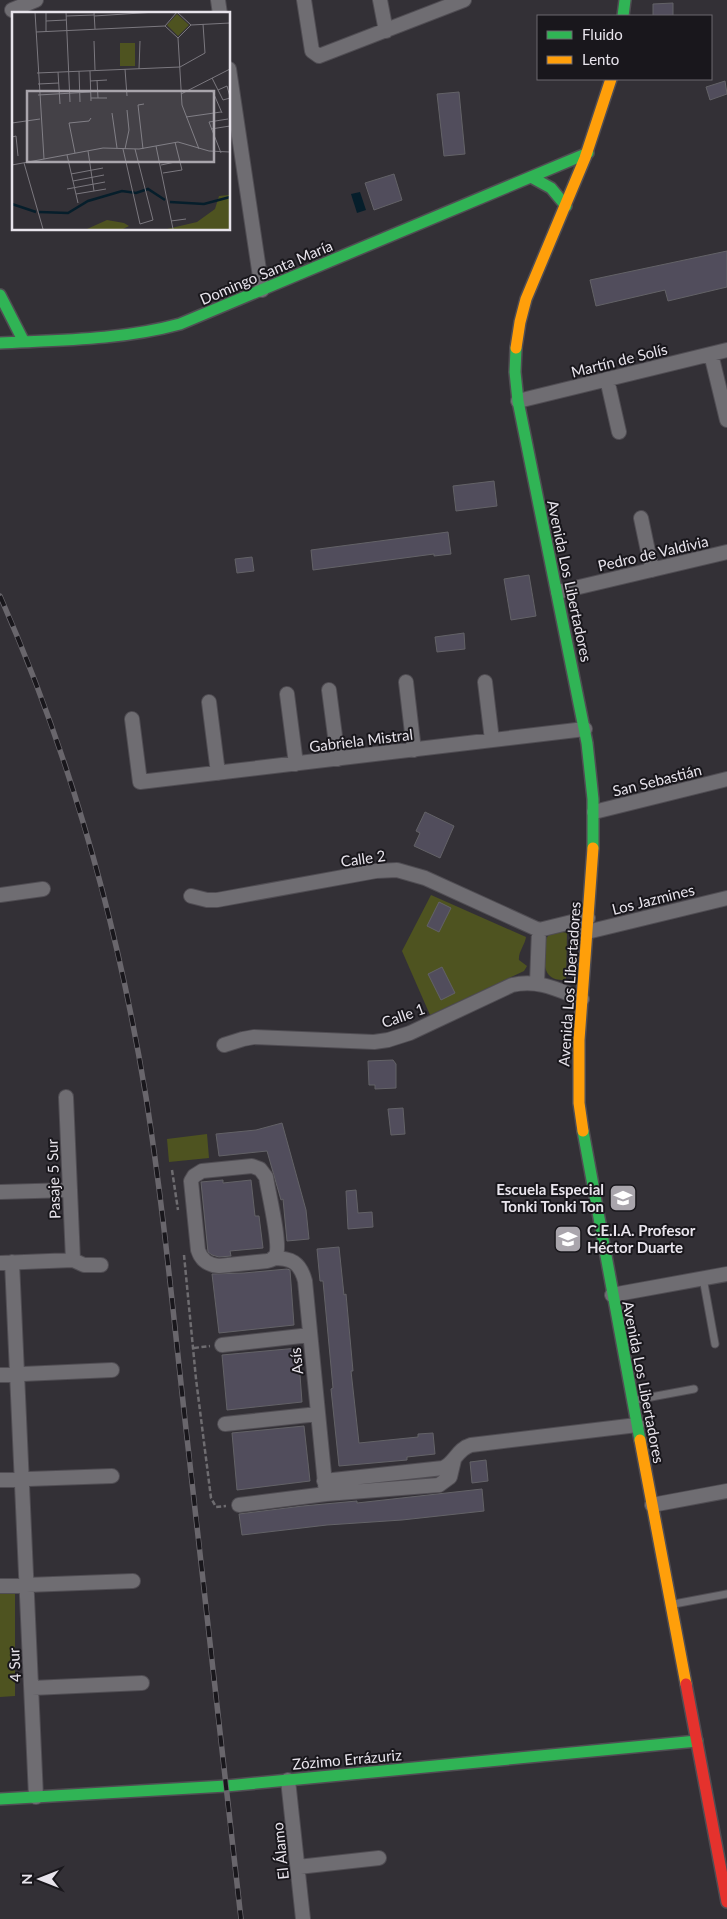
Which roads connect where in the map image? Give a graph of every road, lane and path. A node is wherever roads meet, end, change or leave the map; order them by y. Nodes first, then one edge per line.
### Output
1 (36, 0) edge
2 (304, 0) edge
3 (380, 0) edge
4 (464, 0) edge
5 (625, 0) edge
6 (12, 10) dead end
7 (623, 15) edge
8 (386, 31) junction
9 (230, 76) edge
10 (611, 80) edge
11 (588, 153) junction
12 (531, 177) junction
13 (566, 206) junction
14 (262, 290) junction
15 (0, 295) edge
16 (24, 342) junction
17 (0, 343) edge
18 (727, 350) edge
19 (711, 354) junction
20 (607, 379) junction
21 (518, 401) junction
22 (727, 420) edge
23 (619, 432) dead end
24 (641, 518) dead end
25 (727, 552) edge
26 (652, 570) junction
27 (558, 592) junction
28 (406, 682) dead end
29 (486, 682) dead end
30 (329, 690) dead end
31 (287, 694) dead end
32 (209, 702) dead end
33 (132, 720) dead end
34 (585, 729) junction
35 (492, 740) junction
36 (414, 750) junction
37 (338, 759) junction
38 (296, 764) junction
39 (218, 773) junction
40 (727, 780) edge
41 (594, 812) junction
42 (43, 889) dead end
43 (0, 895) edge
44 (191, 896) dead end
45 (727, 898) edge
46 (588, 918) junction
47 (539, 930) junction
48 (587, 932) junction
49 (538, 982) junction
50 (582, 999) junction
51 (224, 1045) dead end
52 (66, 1097) dead end
53 (172, 1170) dead end
54 (70, 1190) junction
55 (0, 1192) edge
56 (179, 1215) dead end
57 (183, 1249) dead end
58 (273, 1258) junction
59 (73, 1260) junction
60 (6, 1262) edge
61 (101, 1265) dead end
62 (727, 1274) edge
63 (702, 1278) junction
64 (612, 1295) junction
65 (310, 1335) junction
66 (715, 1344) dead end
67 (222, 1345) dead end
68 (112, 1370) dead end
69 (17, 1374) junction
70 (0, 1375) edge
71 (694, 1389) dead end
72 (632, 1400) junction
73 (318, 1414) junction
74 (226, 1424) dead end
75 (637, 1426) junction
76 (112, 1476) dead end
77 (22, 1479) junction
78 (0, 1480) edge
79 (325, 1488) junction
80 (727, 1492) edge
81 (238, 1505) dead end
82 (652, 1505) junction
83 (216, 1507) dead end
84 (133, 1581) dead end
85 (27, 1585) junction
86 (0, 1586) edge
87 (727, 1594) edge
88 (671, 1604) junction
89 (142, 1683) dead end
90 (32, 1688) junction
91 (697, 1741) junction
92 (288, 1780) junction
93 (36, 1798) junction
94 (0, 1799) edge
95 (379, 1858) dead end
96 (298, 1867) junction
97 (727, 1902) edge
98 (304, 1919) edge

1 - 6 street
2 - 8 street
3 - 8 street
4 - 8 street
5 - 7 main road
9 - 14 street
10 - 11 main road, Avenida Los Libertadores
11 - 12 main road, Domingo Santa María
11 - 13 main road, Avenida Los Libertadores
12 - 13 main road
12 - 14 main road, Domingo Santa María
13 - 21 main road, Avenida Los Libertadores
14 - 16 main road, Domingo Santa María
15 - 16 main road
16 - 17 main road, Domingo Santa María
18 - 19 street, Martín de Solís
19 - 20 street, Martín de Solís
19 - 22 street
20 - 21 street, Martín de Solís
20 - 23 street
21 - 27 main road, Avenida Los Libertadores
24 - 26 street
25 - 26 street, Pedro de Valdivia
26 - 27 street, Pedro de Valdivia
27 - 34 main road, Avenida Los Libertadores
28 - 36 street
29 - 35 street
30 - 37 street
31 - 38 street
32 - 39 street
33 - 39 street, Gabriela Mistral
34 - 35 street, Gabriela Mistral
34 - 41 main road, Avenida Los Libertadores
35 - 36 street, Gabriela Mistral
36 - 37 street, Gabriela Mistral
37 - 38 street, Gabriela Mistral
38 - 39 street, Gabriela Mistral
40 - 41 street, San Sebastián
41 - 46 main road, Avenida Los Libertadores
42 - 43 street
44 - 47 street, Calle 2
45 - 48 street, Los Jazmines
46 - 47 street
46 - 48 main road, Avenida Los Libertadores
47 - 49 street
48 - 50 main road, Avenida Los Libertadores
49 - 50 street, Calle 1
49 - 51 street, Calle 1
50 - 64 main road, Avenida Los Libertadores
52 - 54 street, Pasaje 5 Sur
53 - 56 path
54 - 55 street
54 - 59 street, Pasaje 5 Sur
57 - 83 path
58 - 58 street
58 - 65 street, Asís
59 - 60 street
59 - 61 street
60 - 69 street, 4 Sur
62 - 63 street
63 - 64 street
63 - 66 lane
64 - 72 main road, Avenida Los Libertadores
65 - 67 street
65 - 73 street, Asís
68 - 69 street
69 - 70 street
69 - 77 street, 4 Sur
71 - 72 lane
72 - 75 main road, Avenida Los Libertadores
73 - 74 street
73 - 79 street, Asís
75 - 79 street
75 - 82 main road, Avenida Los Libertadores
76 - 77 street
77 - 78 street
77 - 85 street, 4 Sur
79 - 81 street
80 - 82 street
82 - 88 main road, Avenida Los Libertadores
84 - 85 street
85 - 86 street
85 - 90 street, 4 Sur
87 - 88 lane
88 - 91 main road, Avenida Los Libertadores
89 - 90 street
90 - 93 street, 4 Sur
91 - 92 main road, Zózimo Errázuriz
91 - 97 main road, Avenida Los Libertadores
92 - 93 main road, Zózimo Errázuriz
92 - 96 street, El Álamo
93 - 94 main road, Zózimo Errázuriz
95 - 96 street
96 - 98 street, El Álamo

